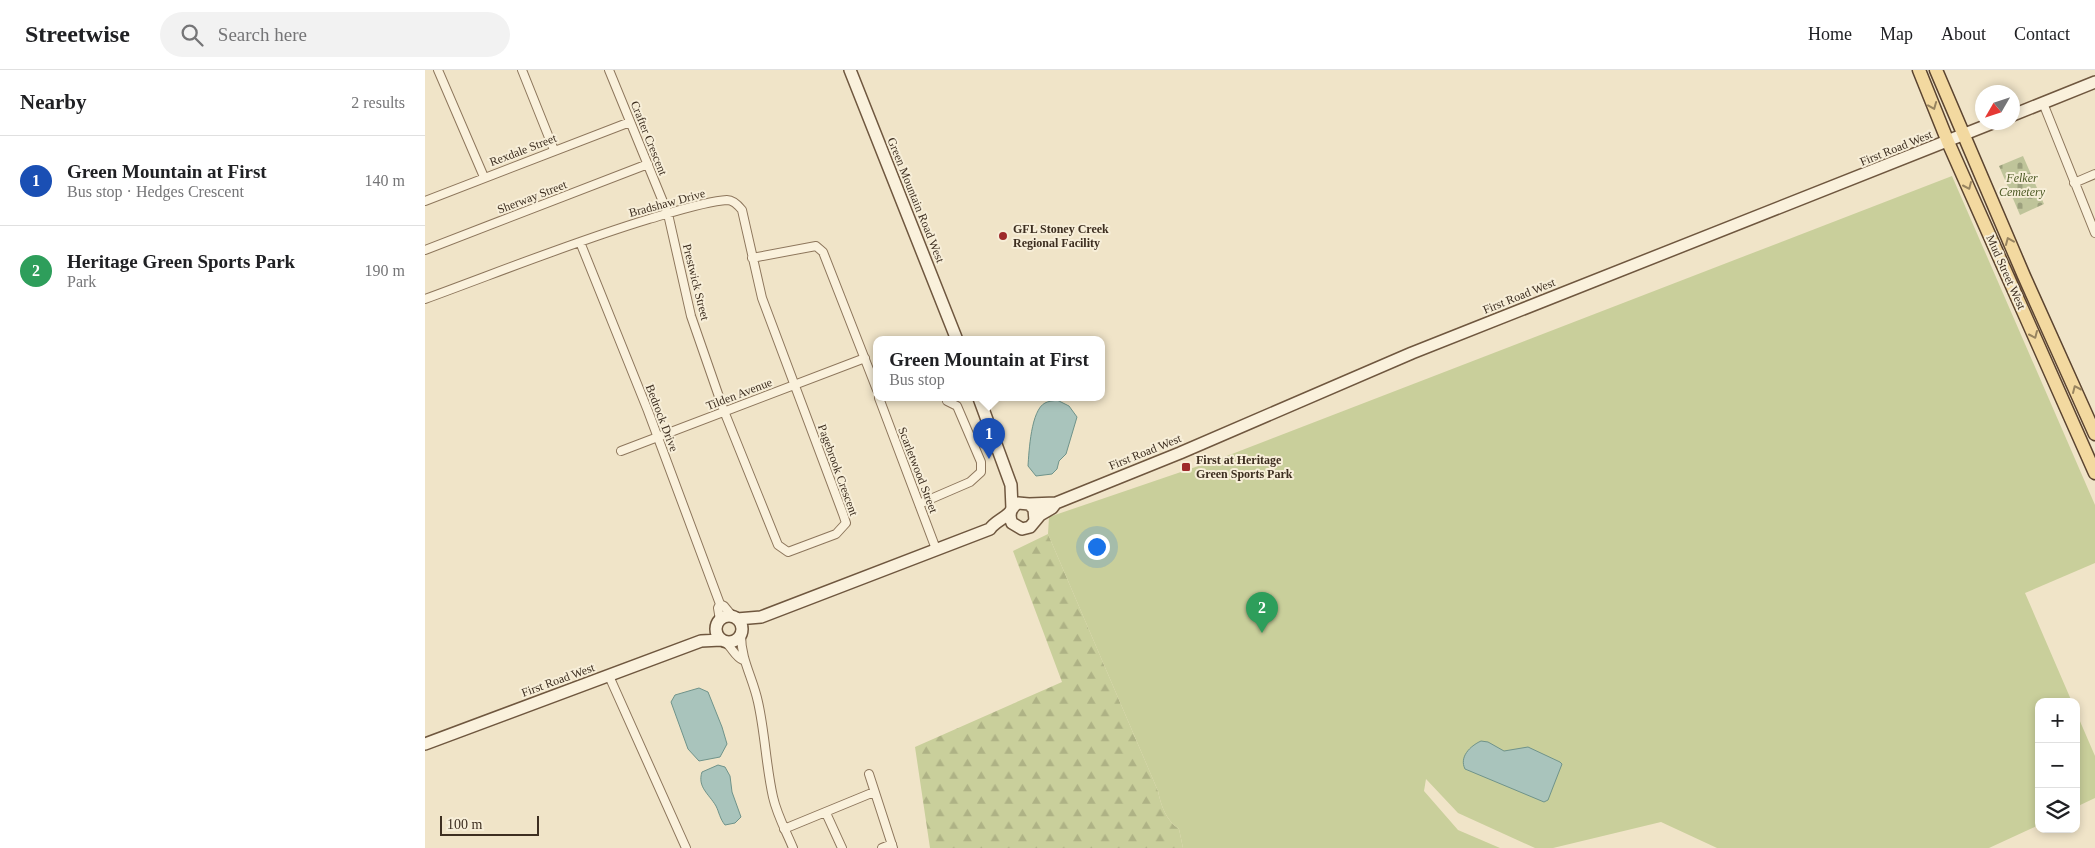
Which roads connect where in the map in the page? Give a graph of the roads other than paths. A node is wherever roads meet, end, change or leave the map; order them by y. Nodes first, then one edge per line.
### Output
1 (438, 70) edge
2 (522, 70) edge
3 (609, 70) edge
4 (850, 70) edge
5 (1919, 70) edge
6 (1936, 70) edge
7 (2095, 82) edge
8 (2043, 103) junction
9 (2020, 112) edge
10 (630, 122) junction
11 (1977, 130) edge
12 (1963, 136) junction
13 (1948, 142) junction
14 (554, 150) junction
15 (648, 164) junction
16 (2095, 174) edge
17 (484, 177) junction
18 (2075, 183) junction
19 (425, 201) edge
20 (668, 214) junction
21 (2095, 233) edge
22 (580, 242) junction
23 (425, 250) edge
24 (751, 258) junction
25 (425, 299) edge
26 (955, 336) edge
27 (865, 358) junction
28 (873, 379) edge
29 (795, 384) junction
30 (883, 401) edge
31 (947, 401) dead end
32 (980, 401) edge
33 (724, 411) junction
34 (2095, 434) edge
35 (658, 438) junction
36 (621, 452) dead end
37 (2095, 473) edge
38 (1011, 485) junction
39 (1027, 503) junction
40 (1056, 503) junction
41 (919, 504) junction
42 (1011, 510) junction
43 (1035, 521) junction
44 (1015, 526) junction
45 (989, 529) junction
46 (936, 550) junction
47 (720, 604) junction
48 (761, 617) junction
49 (735, 618) junction
50 (718, 624) junction
51 (742, 633) junction
52 (701, 641) junction
53 (723, 641) junction
54 (743, 660) junction
55 (609, 676) junction
56 (425, 744) edge
57 (869, 774) dead end
58 (874, 792) junction
59 (825, 813) junction
60 (784, 829) junction
61 (892, 846) edge
62 (686, 848) edge
63 (793, 848) edge
64 (841, 848) edge
65 (882, 848) edge

1 - 17 street
2 - 14 street
3 - 10 street, Crafter Crescent
4 - 26 street, Green Mountain Road West
5 -> 13 main road, Mud Street West
6 - 12 main road, Mud Street West
7 - 8 street
8 - 9 street
8 - 18 street
10 - 14 street, Rexdale Street
10 - 15 street, Crafter Crescent
11 - 12 street, First Road West
12 - 13 street, First Road West
34 -> 12 main road, Mud Street West
13 -> 37 main road, Mud Street West
13 - 40 street, First Road West
14 - 17 street, Rexdale Street
15 - 20 street, Crafter Crescent
15 - 23 street, Sherway Street
16 - 18 street
17 - 19 street, Rexdale Street
18 - 21 street
20 - 22 street, Bradshaw Drive
20 - 24 street, Bradshaw Drive
20 - 33 street, Prestwick Street
22 - 25 street, Bradshaw Drive
22 - 35 street, Bedrock Drive
24 - 27 street
24 - 29 street, Bradshaw Drive
27 - 28 street
27 - 29 street, Tilden Avenue
29 - 33 street, Tilden Avenue
29 - 33 street, Pagebrook Crescent
30 - 41 street, Scarletwood Street
31 - 41 street
32 - 38 street
33 - 35 street, Tilden Avenue
35 - 36 street, Tilden Avenue
35 - 47 street, Bedrock Drive
38 - 39 street
38 - 42 street
39 - 40 street, First Road West
39 - 42 street
39 - 43 street
40 - 43 street, First Road West
41 - 46 street, Scarletwood Street
42 - 44 street
42 - 45 street, First Road West
43 - 44 street
44 - 45 street, First Road West
45 - 46 street, First Road West
46 - 48 street, First Road West
47 - 49 street, Bedrock Drive
47 - 50 street, Bedrock Drive
48 - 49 street, First Road West
48 - 51 street, First Road West
49 - 50 street, First Road West
49 - 51 street
50 - 52 street, First Road West
50 - 53 street
51 - 53 street, First Road West
51 - 54 street
52 - 53 street, First Road West
52 - 55 street, First Road West
53 - 54 street
54 - 60 street
55 - 56 street, First Road West
55 - 62 street
57 - 58 street
58 - 59 street
58 - 61 street
59 - 60 street
59 - 64 street
60 - 63 street
61 - 65 street

